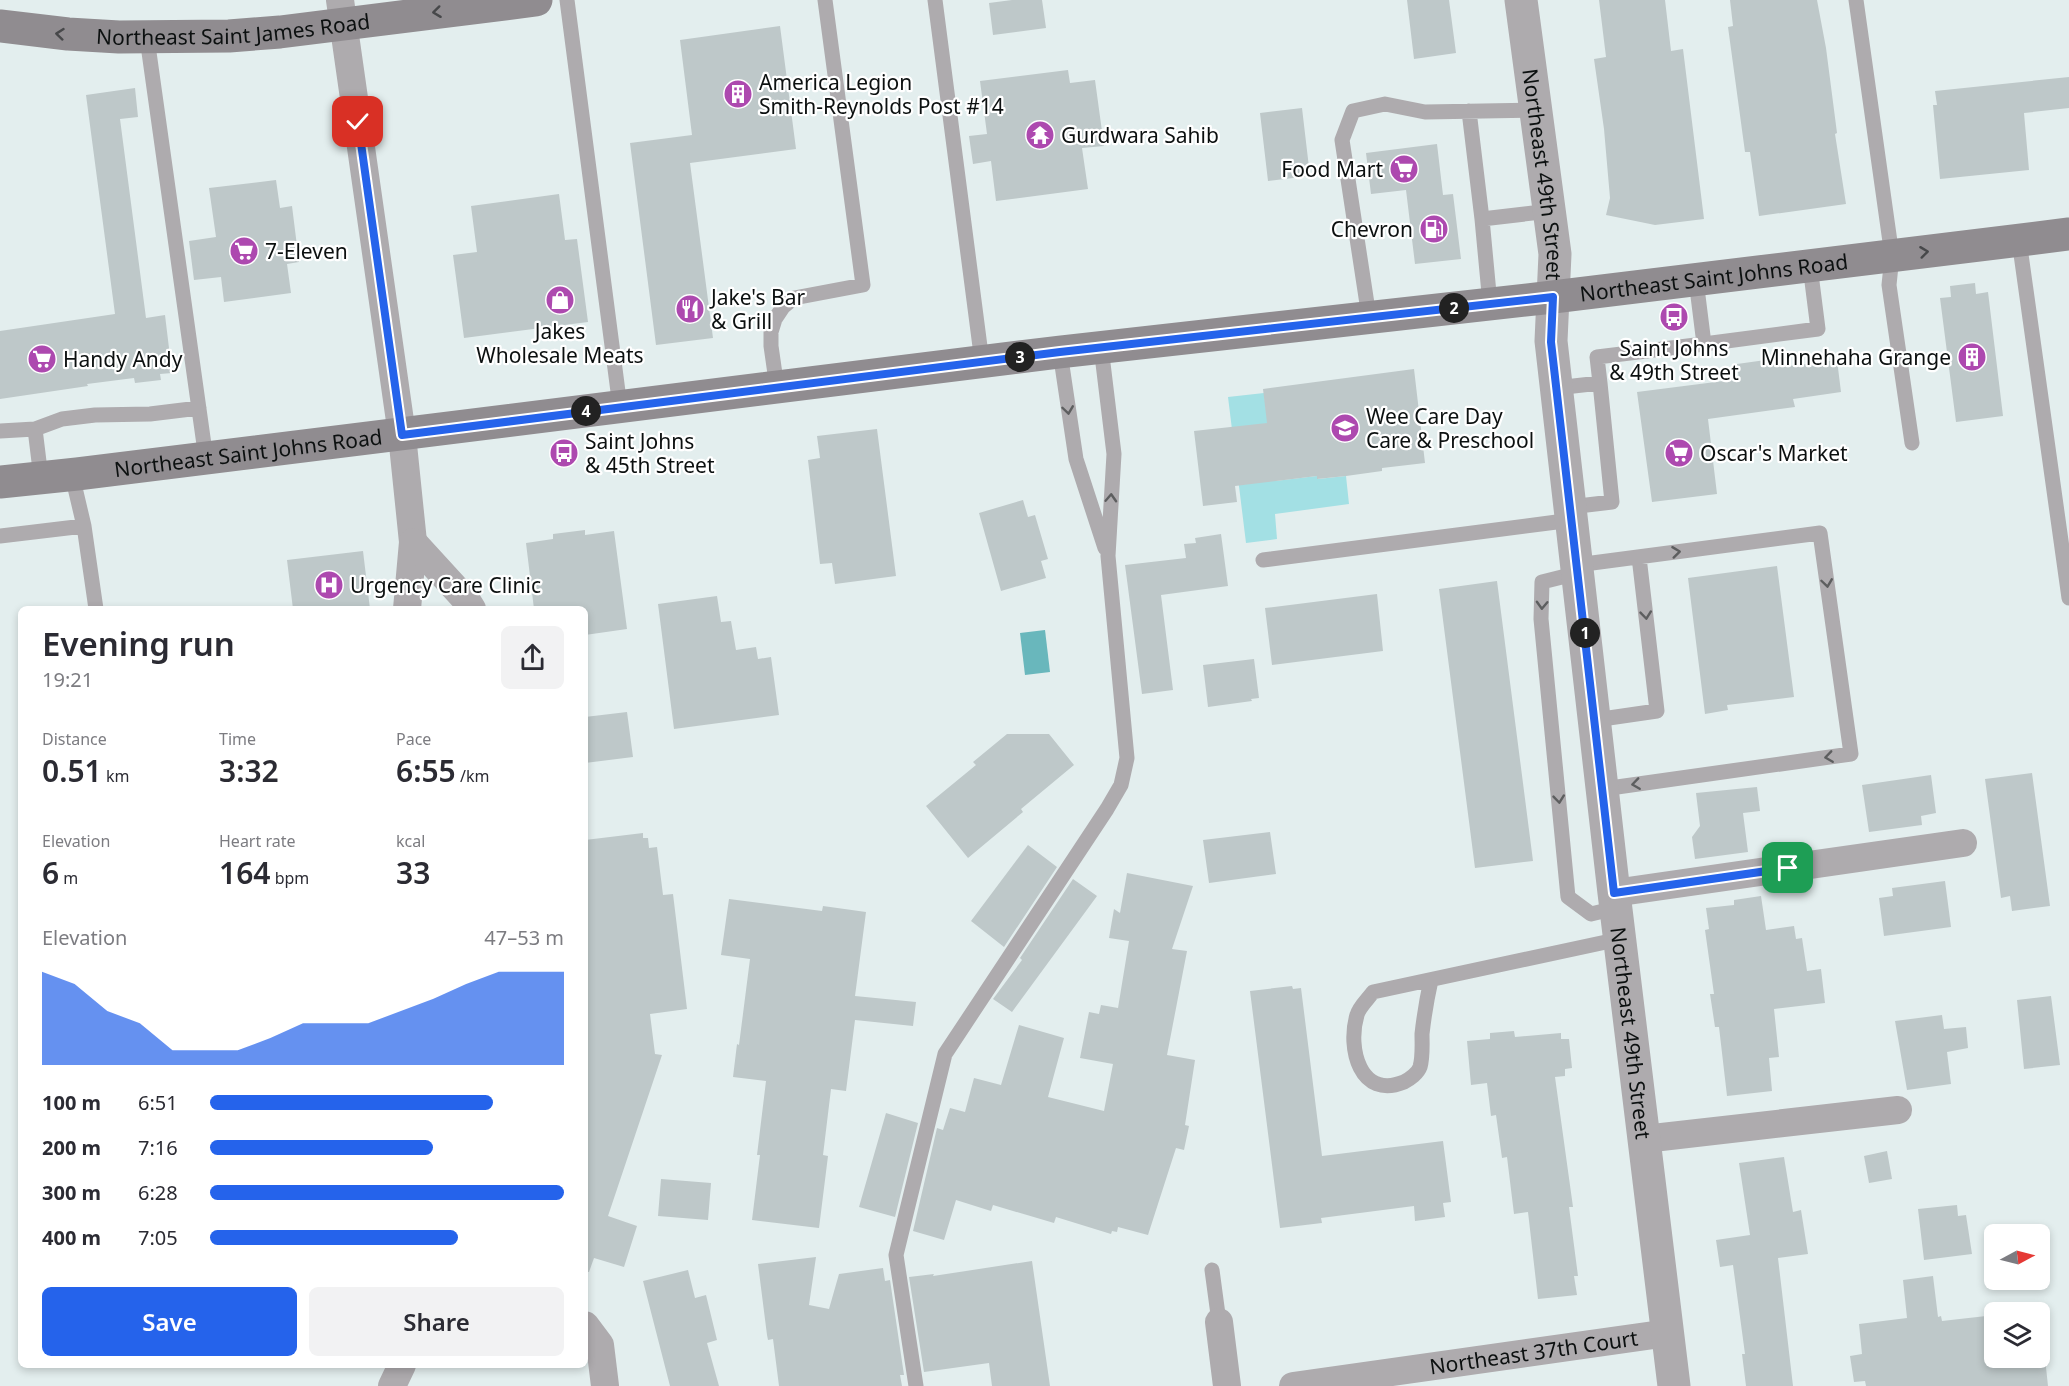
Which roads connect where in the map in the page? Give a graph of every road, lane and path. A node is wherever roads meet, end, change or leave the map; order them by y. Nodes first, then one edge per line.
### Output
1 (537, 0) edge
2 (567, 0) edge
3 (825, 0) edge
4 (935, 0) edge
5 (1521, 0) edge
6 (1856, 0) edge
7 (342, 12) edge
8 (0, 26) edge
9 (147, 38) junction
10 (1536, 110) junction
11 (1469, 111) junction
12 (1550, 211) junction
13 (1482, 219) junction
14 (2069, 234) edge
15 (2019, 240) junction
16 (1892, 256) junction
17 (1810, 266) junction
18 (1696, 280) junction
19 (1553, 297) junction
20 (1490, 304) junction
21 (1370, 317) junction
22 (1704, 344) junction
23 (1101, 347) junction
24 (1060, 352) junction
25 (982, 362) junction
26 (1600, 382) junction
27 (777, 387) junction
28 (1556, 388) junction
29 (620, 407) junction
30 (199, 408) junction
31 (35, 429) junction
32 (0, 431) edge
33 (402, 435) junction
34 (1912, 443) dead end
35 (206, 459) junction
36 (56, 476) junction
37 (0, 482) edge
38 (1571, 514) junction
39 (84, 526) junction
40 (0, 536) edge
41 (413, 542) junction
42 (1108, 556) junction
43 (1639, 556) junction
44 (1263, 560) dead end
45 (1577, 569) junction
46 (2069, 598) edge
47 (96, 606) edge
48 (407, 606) edge
49 (470, 606) edge
50 (1594, 720) junction
51 (1603, 789) junction
52 (1963, 843) dead end
53 (1617, 913) junction
54 (1431, 980) junction
55 (1899, 1110) dead end
56 (1644, 1139) junction
57 (1212, 1270) dead end
58 (1219, 1322) joint
59 (588, 1329) edge
60 (1668, 1333) junction
61 (401, 1368) edge
62 (392, 1386) edge
63 (605, 1386) edge
64 (916, 1386) edge
65 (1227, 1386) edge
66 (1293, 1386) edge
67 (1674, 1386) edge

1 -> 7 main road, Northeast Saint James Road
2 - 29 lane
3 - 27 lane
4 - 25 lane
5 - 10 street, Northeast 49th Street
6 - 16 lane
7 - 9 main road, Northeast Saint James Road
7 - 33 street
9 -> 8 main road, Northeast Saint James Road
9 - 30 lane
10 - 11 lane
10 - 12 street, Northeast 49th Street
11 - 13 lane
11 - 21 lane
12 - 13 lane
12 - 19 street, Northeast 49th Street
13 - 20 lane
14 - 15 main road, Northeast Saint Johns Road
16 -> 15 main road, Northeast Saint Johns Road
15 - 46 lane
16 - 17 main road, Northeast Saint Johns Road
16 - 34 lane
17 - 18 main road, Northeast Saint Johns Road
17 - 22 lane
18 - 19 main road, Northeast Saint Johns Road
18 - 22 lane
19 - 20 main road, Northeast Saint Johns Road
19 - 28 street, Northeast 49th Street
20 - 21 main road, Northeast Saint Johns Road
21 - 23 main road, Northeast Saint Johns Road
22 - 26 lane
23 - 24 main road, Northeast Saint Johns Road
42 -> 23 lane
24 - 25 main road, Northeast Saint Johns Road
24 -> 42 lane
25 - 27 main road, Northeast Saint Johns Road
26 - 28 lane
26 - 38 lane
27 - 29 main road, Northeast Saint Johns Road
28 - 38 street, Northeast 49th Street
29 - 33 main road, Northeast Saint Johns Road
30 - 31 lane
30 - 35 lane
31 - 32 lane
31 - 36 lane
33 - 35 main road, Northeast Saint Johns Road
33 - 41 street
35 - 36 main road, Northeast Saint Johns Road
36 - 37 main road, Northeast Saint Johns Road
36 - 39 lane
38 - 44 lane
38 - 45 street, Northeast 49th Street
39 - 40 lane
39 - 47 lane
41 - 48 street
41 - 49 street
42 - 64 lane
43 - 45 lane
43 -> 50 lane
43 -> 51 lane
45 - 50 street, Northeast 49th Street
45 -> 53 lane
50 - 51 street, Northeast 49th Street
51 - 53 street, Northeast 49th Street
52 - 53 street
53 - 54 lane
53 - 56 street, Northeast 49th Street
54 - 54 lane
55 - 56 street
56 - 60 street, Northeast 49th Street
57 - 58 lane
58 - 65 street
59 - 63 street
60 - 66 street, Northeast 37th Court
60 - 67 street, Northeast 49th Street
61 - 62 street

